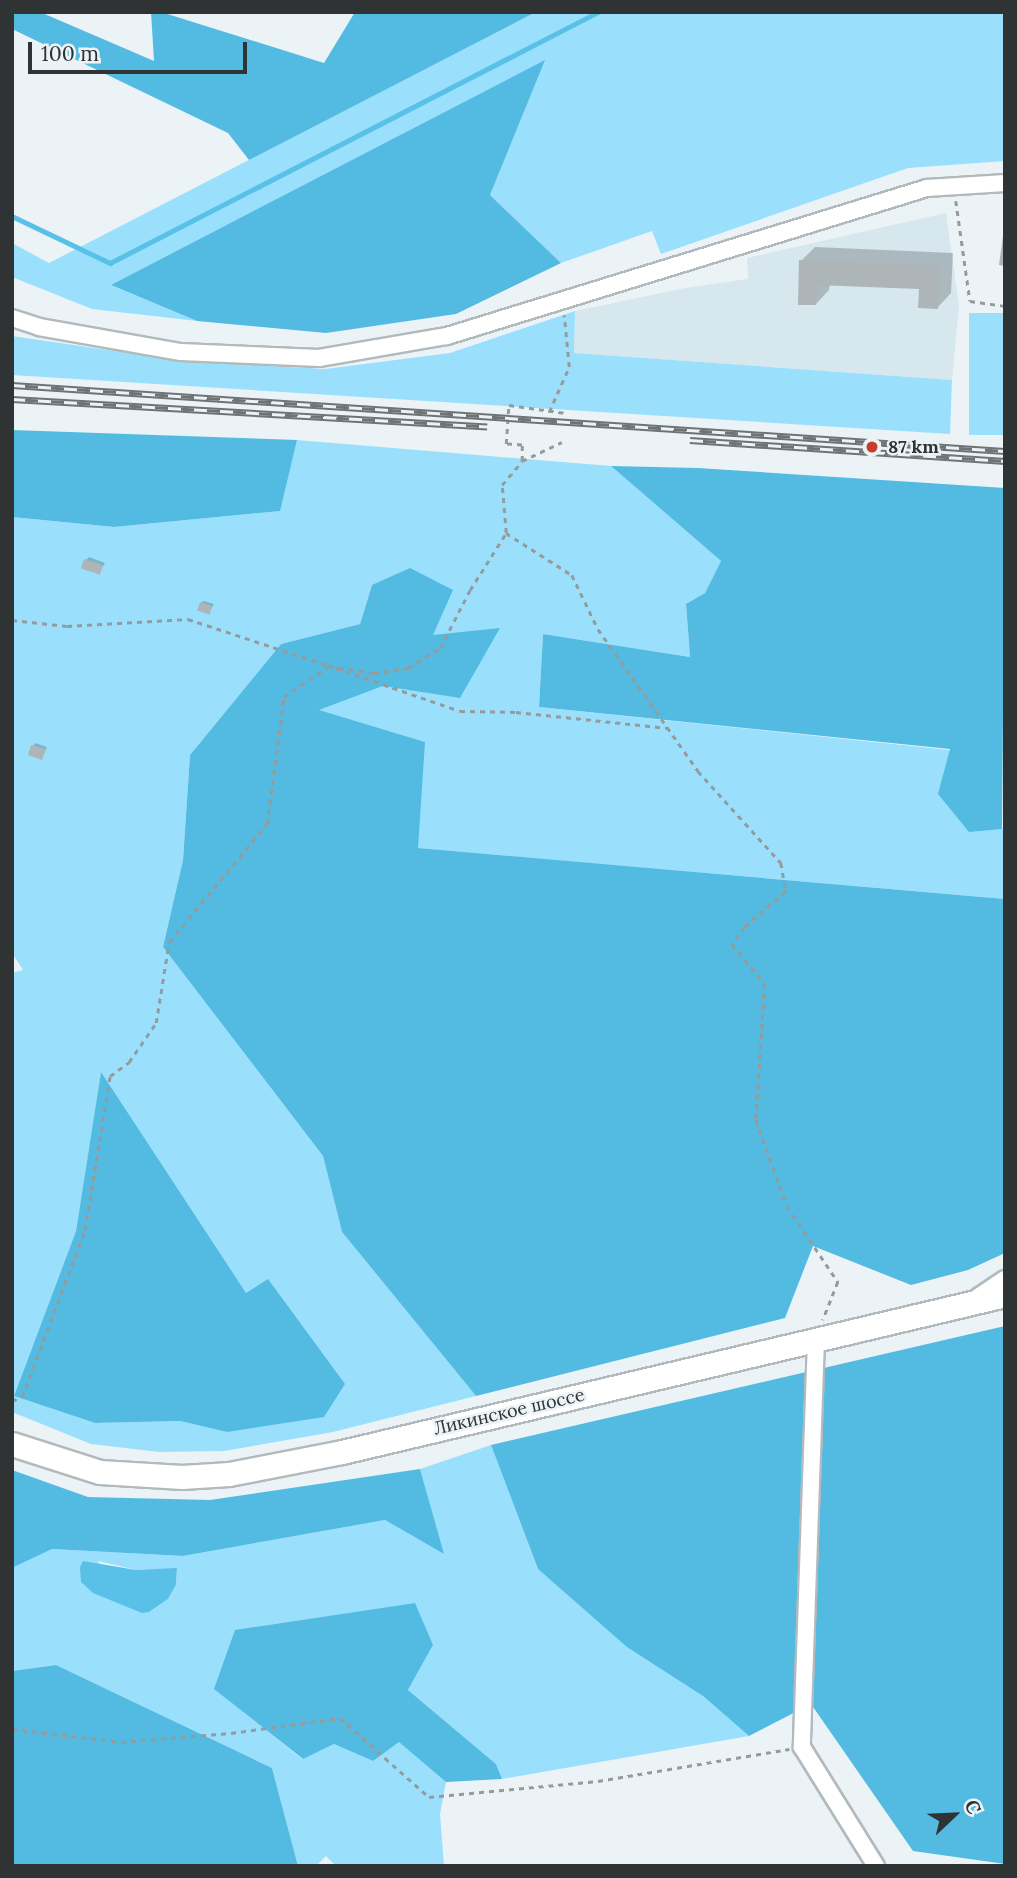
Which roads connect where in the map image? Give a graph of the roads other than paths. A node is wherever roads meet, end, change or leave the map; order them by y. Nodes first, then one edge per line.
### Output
1 (1005, 183) edge
2 (12, 318) edge
3 (1005, 1279) edge
4 (1005, 1294) edge
5 (970, 1303) junction
6 (816, 1339) junction
7 (12, 1444) edge
8 (876, 1866) edge

1 - 2 street
3 - 5 street
4 - 5 highway, Ликинское шоссе
5 - 6 highway, Ликинское шоссе
6 - 7 highway, Ликинское шоссе
6 - 8 street

